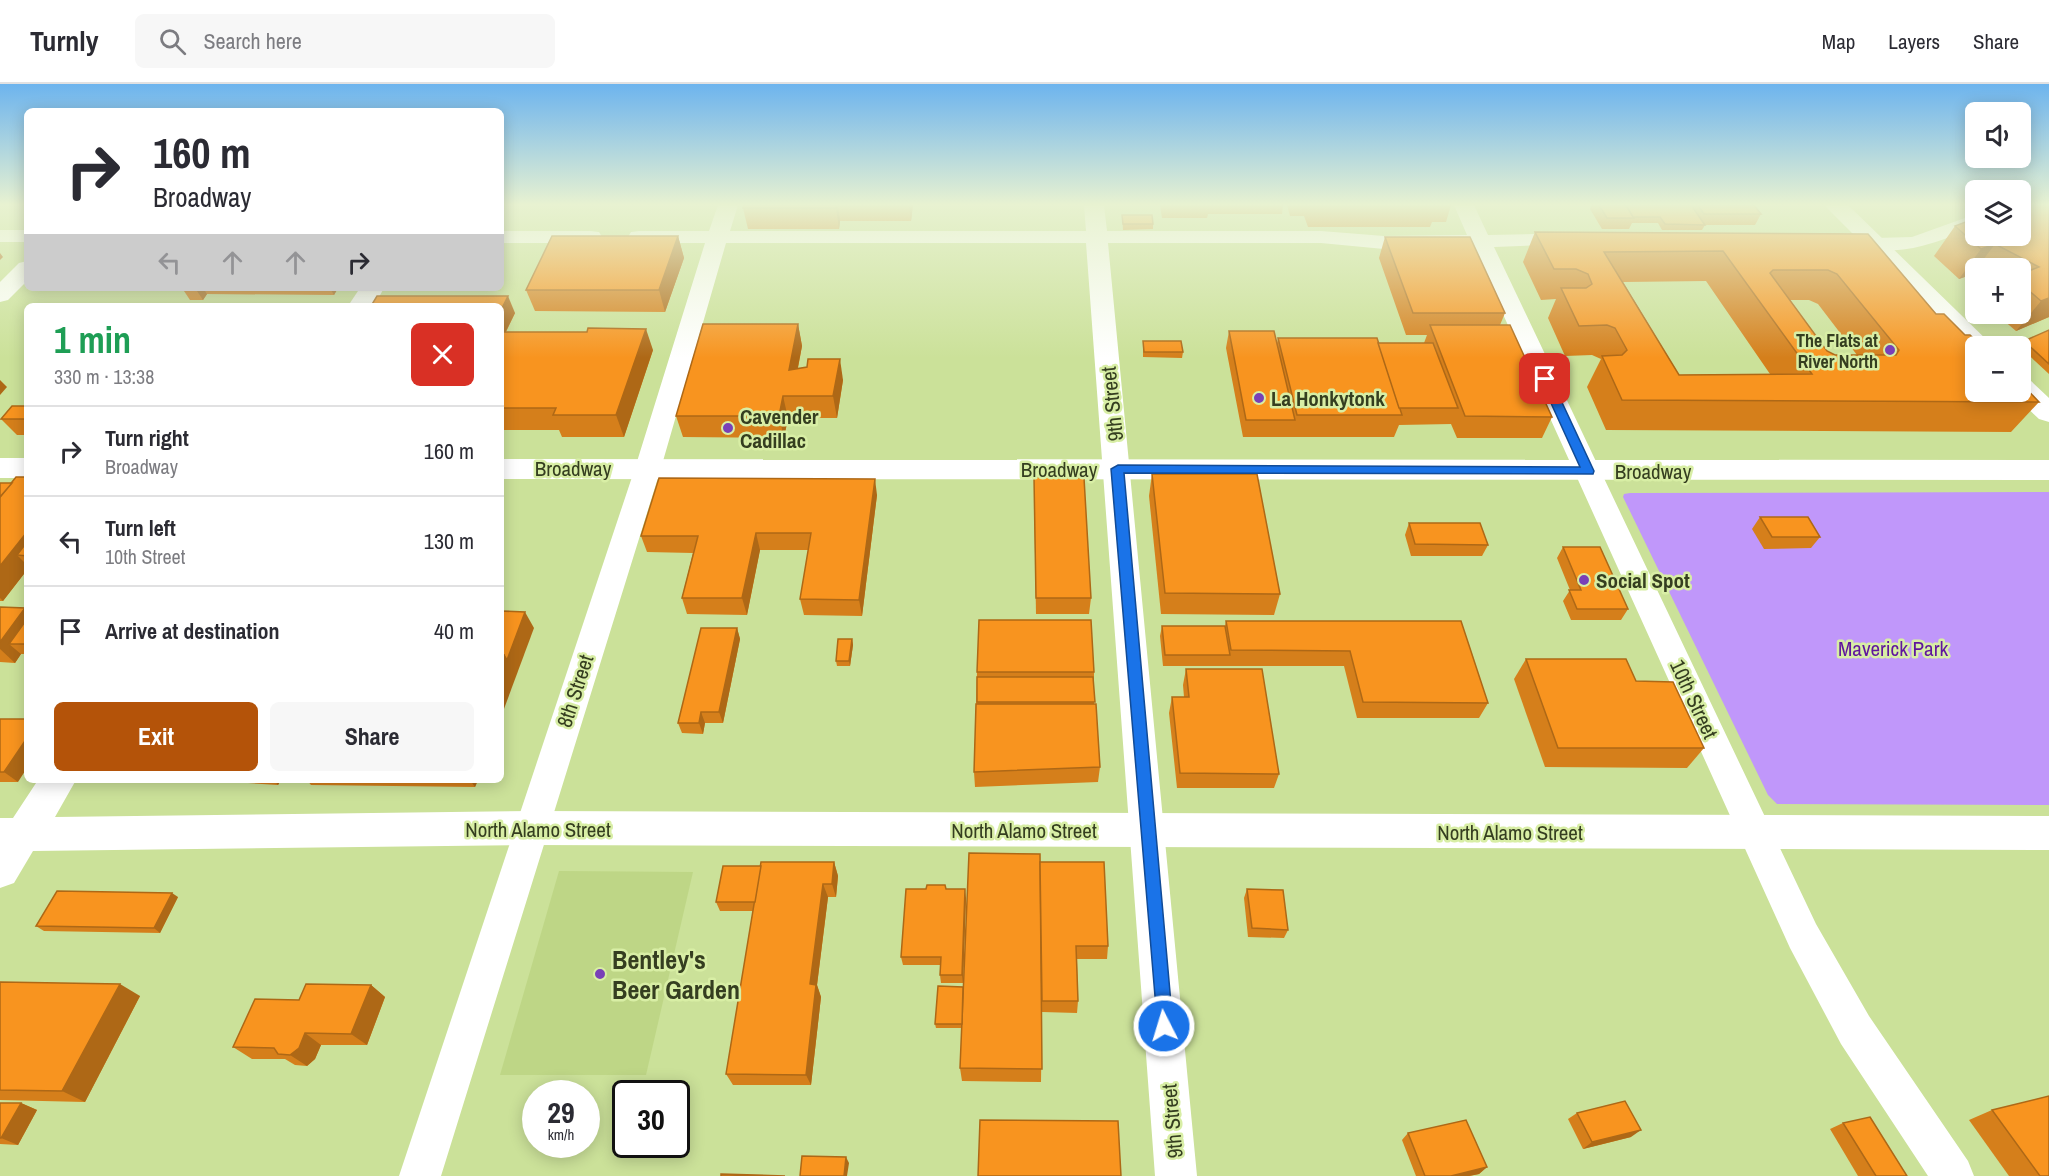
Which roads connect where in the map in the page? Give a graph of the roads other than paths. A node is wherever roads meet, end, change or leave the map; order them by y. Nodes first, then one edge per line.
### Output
1 (712, 256) edge
2 (1098, 256) edge
3 (1487, 256) edge
4 (1887, 256) edge
5 (24, 271) edge
6 (0, 296) edge
7 (1970, 336) edge
8 (2031, 396) edge
9 (2049, 413) edge
10 (0, 468) edge
11 (24, 468) edge
12 (648, 468) junction
13 (504, 469) edge
14 (1118, 469) junction
15 (2049, 470) edge
16 (1588, 471) junction
17 (55, 783) edge
18 (532, 828) junction
19 (1147, 830) junction
20 (1755, 830) junction
21 (2049, 833) edge
22 (11, 835) edge
23 (0, 870) edge
24 (420, 1176) edge
25 (1176, 1176) edge
26 (1953, 1176) edge

1 - 12 street, 8th Street
2 - 14 street, 9th Street
3 - 16 street, 10th Street
4 - 7 street
5 - 6 street
8 - 9 street
10 - 11 street
12 - 13 street, Broadway
12 - 14 street, Broadway
12 - 18 street, 8th Street
14 - 16 street, Broadway
14 - 19 street, 9th Street
15 - 16 street, Broadway
16 - 20 street, 10th Street
17 - 22 street
18 - 19 street, North Alamo Street
18 - 22 street, North Alamo Street
18 - 24 street, 8th Street
19 - 20 street, North Alamo Street
19 - 25 street, 9th Street
20 - 21 street, North Alamo Street
20 - 26 street, 10th Street
22 - 23 street

